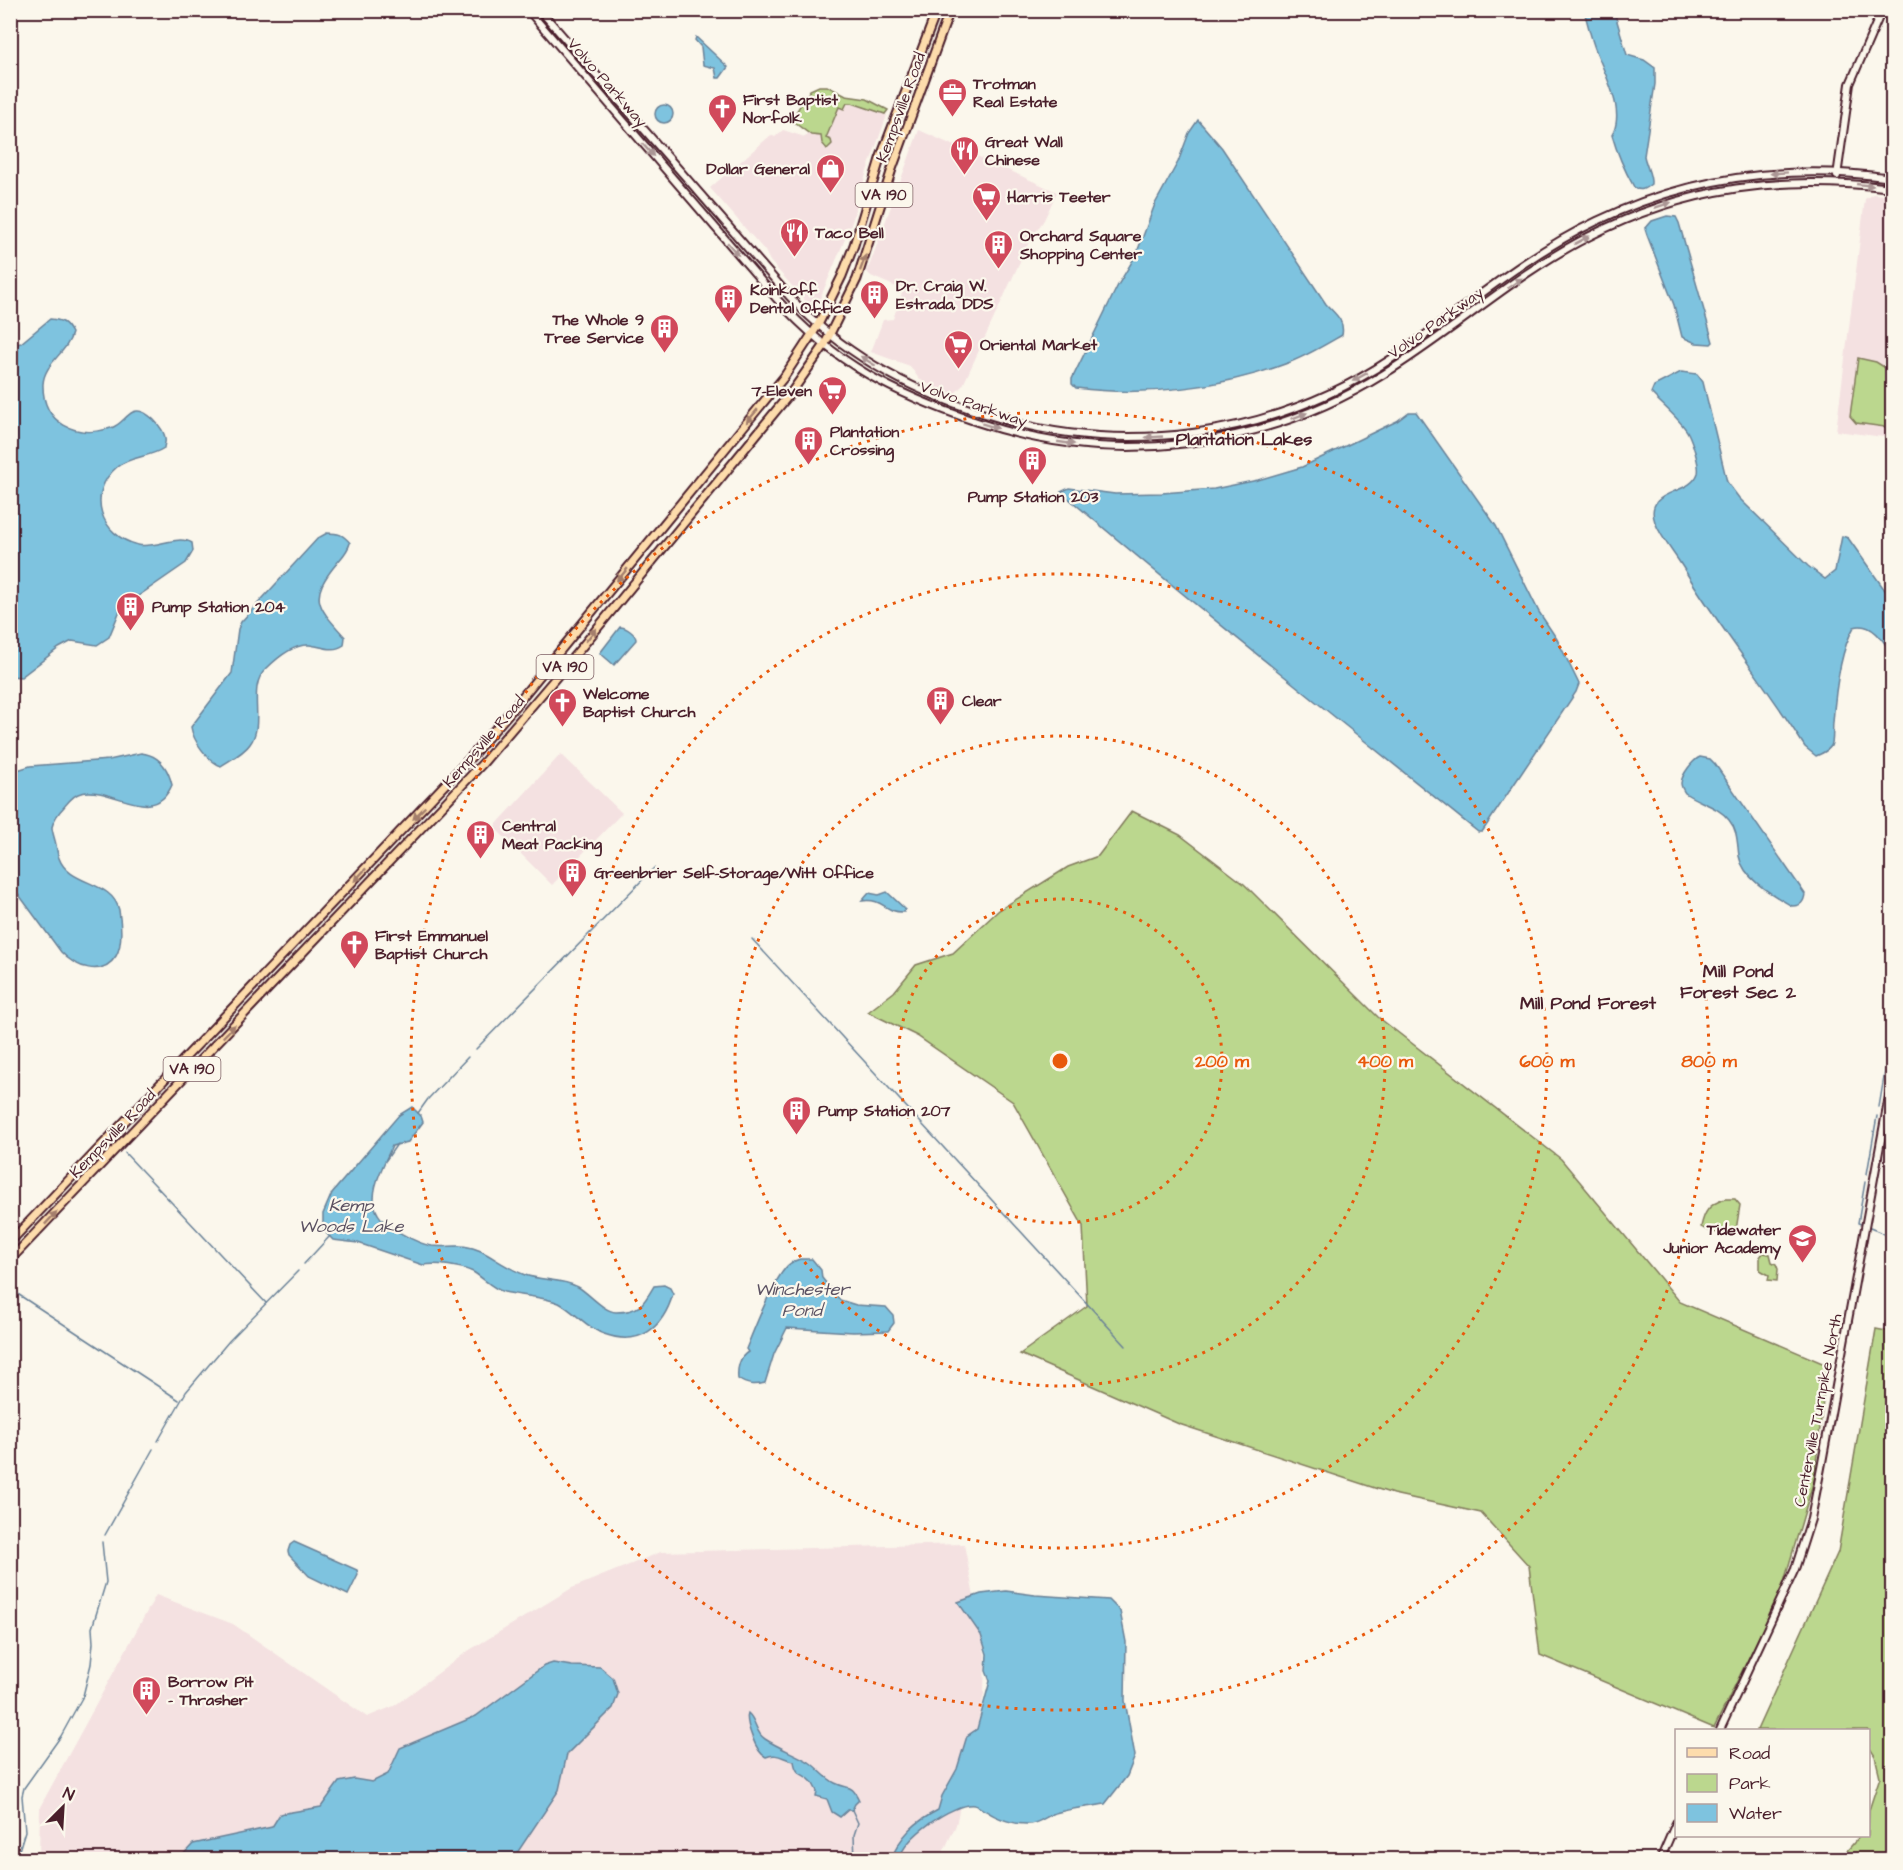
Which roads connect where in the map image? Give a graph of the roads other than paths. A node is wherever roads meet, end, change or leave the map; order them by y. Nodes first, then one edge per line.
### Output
1 (528, 10) edge
2 (540, 10) edge
3 (937, 10) edge
4 (950, 10) edge
5 (1882, 10) edge
6 (1838, 173) junction
7 (1893, 178) edge
8 (1837, 183) junction
9 (1893, 188) edge
10 (819, 325) junction
11 (830, 335) junction
12 (812, 336) junction
13 (824, 346) junction
14 (1893, 1080) edge
15 (10, 1242) edge
16 (10, 1260) edge
17 (1721, 1729) edge
18 (1675, 1827) edge
19 (1660, 1860) edge

1 -> 12 main road, Volvo Parkway
2 - 10 main road, Volvo Parkway
3 - 10 main road, Kempsville Road / VA 190
11 -> 4 main road, Kempsville Road / VA 190
5 - 6 main road
6 - 7 main road, Volvo Parkway
6 - 8 main road
6 -> 11 main road, Volvo Parkway
8 -> 9 main road, Volvo Parkway
13 -> 8 main road, Volvo Parkway
10 - 11 main road, Volvo Parkway
10 - 12 main road, Kempsville Road / VA 190
11 - 13 main road, Kempsville Road / VA 190
12 - 13 main road, Volvo Parkway
12 -> 15 main road, Kempsville Road / VA 190
16 -> 13 main road, Kempsville Road / VA 190
14 - 17 main road, Centerville Turnpike North
18 - 19 main road

